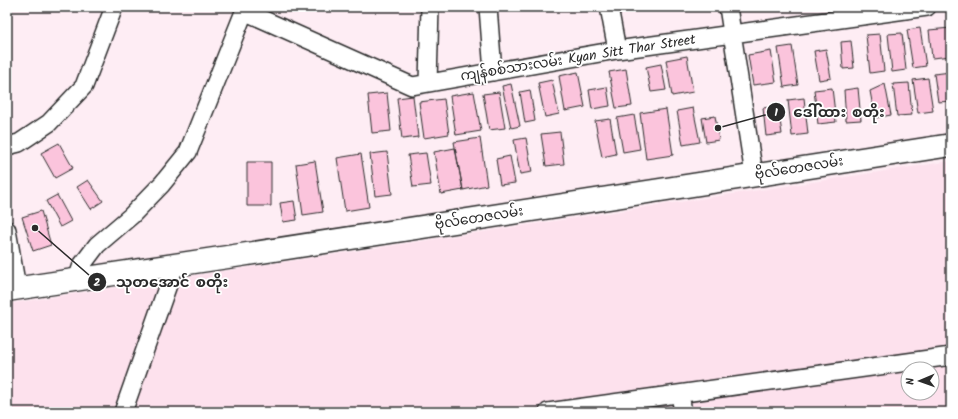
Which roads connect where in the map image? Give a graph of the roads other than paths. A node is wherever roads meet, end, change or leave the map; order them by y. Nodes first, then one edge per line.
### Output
1 (114, 7) edge
2 (430, 7) edge
3 (488, 7) edge
4 (609, 7) edge
5 (728, 7) edge
6 (927, 7) edge
7 (245, 9) edge
8 (732, 34) junction
9 (617, 50) junction
10 (493, 72) junction
11 (428, 83) junction
12 (951, 145) edge
13 (7, 146) edge
14 (754, 175) junction
15 (7, 230) edge
16 (175, 265) junction
17 (77, 279) junction
18 (12, 289) edge
19 (951, 356) edge
20 (680, 394) junction
21 (123, 412) edge
22 (548, 412) edge
23 (683, 412) edge

1 - 13 street
2 - 11 street
3 - 10 street
4 - 9 street
5 - 8 street
6 - 8 street, ကျန်စစ်သားလမ်း Kyan Sitt Thar Street
7 - 11 street, ကျန်စစ်သားလမ်း Kyan Sitt Thar Street
7 - 17 street
8 - 9 street, ကျန်စစ်သားလမ်း Kyan Sitt Thar Street
8 - 14 street
9 - 10 street, ကျန်စစ်သားလမ်း Kyan Sitt Thar Street
10 - 11 street, ကျန်စစ်သားလမ်း Kyan Sitt Thar Street
12 - 14 main road, ဗိုလ်တေဇလမ်း
14 - 16 main road, ဗိုလ်တေဇလမ်း
15 - 18 street
16 - 17 main road, ဗိုလ်တေဇလမ်း
16 - 21 street
17 - 18 main road, ဗိုလ်တေဇလမ်း
19 - 20 street
20 - 22 street
20 - 23 street

